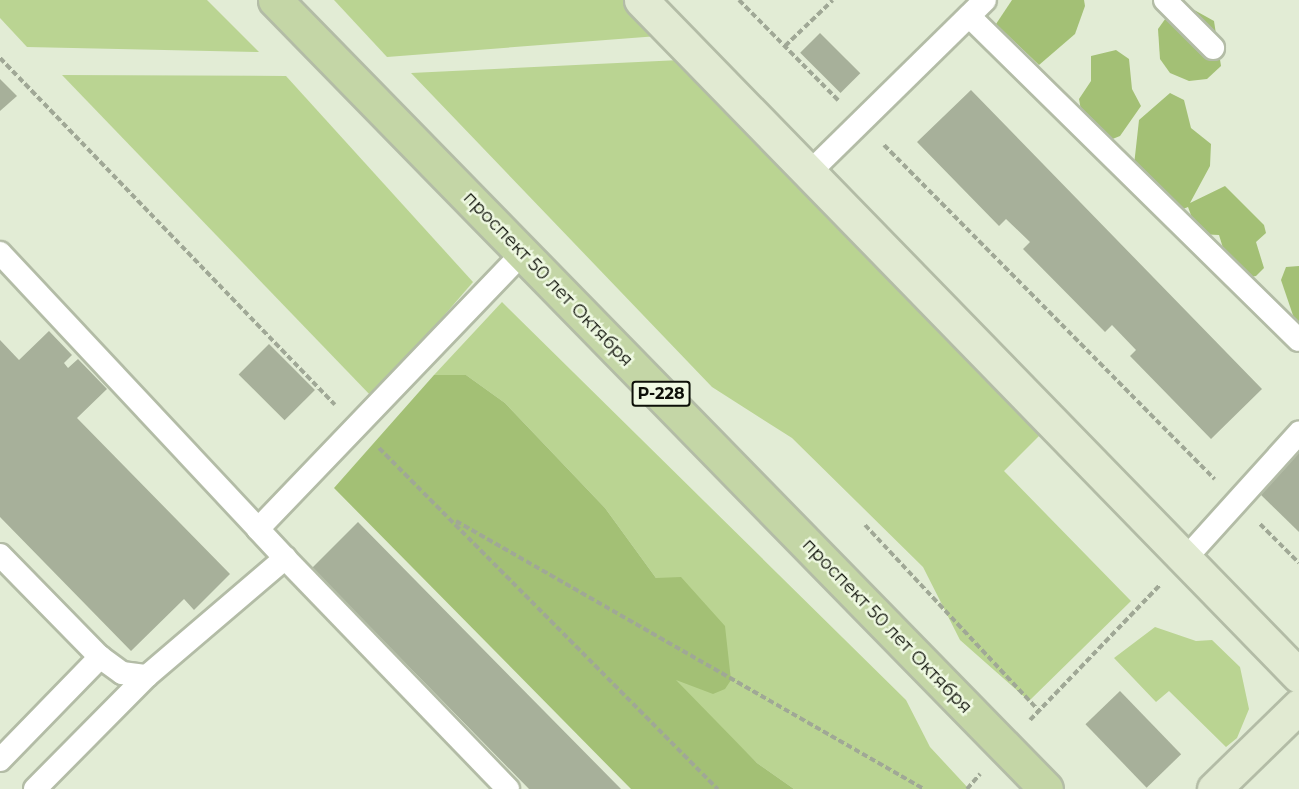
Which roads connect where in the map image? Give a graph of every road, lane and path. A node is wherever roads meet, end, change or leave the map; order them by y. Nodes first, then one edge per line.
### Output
1 (275, 0) edge
2 (641, 0) edge
3 (740, 0) edge
4 (832, 0) edge
5 (985, 0) edge
6 (1166, 0) edge
7 (969, 16) junction
8 (785, 46) junction
9 (1213, 48) dead end
10 (861, 122) junction
11 (810, 172) junction
12 (0, 253) edge
13 (523, 253) junction
14 (1299, 340) edge
15 (1299, 433) edge
16 (1236, 501) junction
17 (451, 519) dead end
18 (865, 525) dead end
19 (258, 529) junction
20 (0, 555) edge
21 (285, 558) junction
22 (1186, 558) junction
23 (1299, 563) edge
24 (100, 657) junction
25 (147, 676) junction
26 (1299, 676) edge
27 (1299, 706) edge
28 (1039, 711) junction
29 (1004, 746) junction
30 (0, 760) edge
31 (35, 789) edge
32 (508, 789) edge
33 (924, 789) edge
34 (967, 789) edge
35 (1046, 789) edge
36 (1214, 789) edge

1 - 13 main road, проспект 50 лет Октября / Р-228
2 - 11 street
3 - 8 path
4 - 8 path
5 - 7 lane
6 - 9 lane
7 - 10 lane
7 - 14 lane
8 - 10 path
10 - 11 lane
10 - 16 path
11 - 22 street
12 - 19 lane
13 - 19 lane
13 - 29 main road, проспект 50 лет Октября / Р-228
15 - 16 lane
16 - 22 lane
16 - 23 path
17 - 33 path
18 - 28 path
19 - 21 lane
20 - 24 lane
21 - 25 lane
21 - 32 lane
22 - 26 street
22 - 28 path
24 - 25 lane
24 - 30 lane
25 - 31 lane
27 - 36 street
28 - 29 path
29 - 34 path
29 - 35 main road, проспект 50 лет Октября / Р-228

